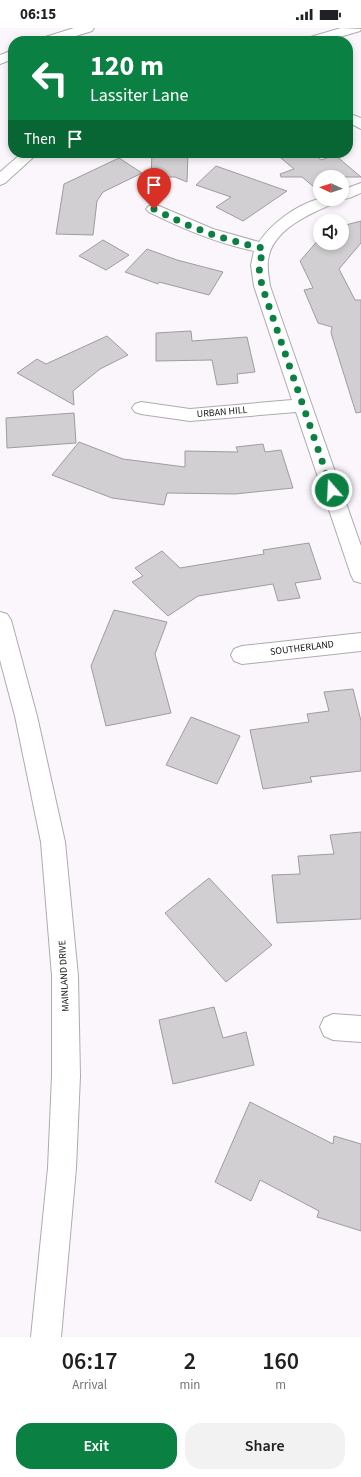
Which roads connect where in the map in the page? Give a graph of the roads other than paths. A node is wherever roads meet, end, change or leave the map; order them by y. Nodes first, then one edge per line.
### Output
1 (87, 28) edge
2 (355, 28) edge
3 (62, 36) edge
4 (329, 36) edge
5 (25, 158) edge
6 (0, 180) edge
7 (361, 188) edge
8 (349, 192) edge
9 (314, 206) edge
10 (154, 209) dead end
11 (263, 248) junction
12 (303, 405) junction
13 (141, 408) dead end
14 (361, 575) edge
15 (0, 620) edge
16 (361, 642) edge
17 (242, 655) dead end
18 (334, 1027) dead end
19 (361, 1029) edge
20 (46, 1337) edge

1 - 3 street
2 - 4 street
5 - 6 street
7 - 8 street
9 - 11 street
10 - 11 street
11 - 12 street
12 - 13 street, URBAN HILL
12 - 14 street
15 - 20 street, MAINLAND DRIVE
16 - 17 street, SOUTHERLAND
18 - 19 street

